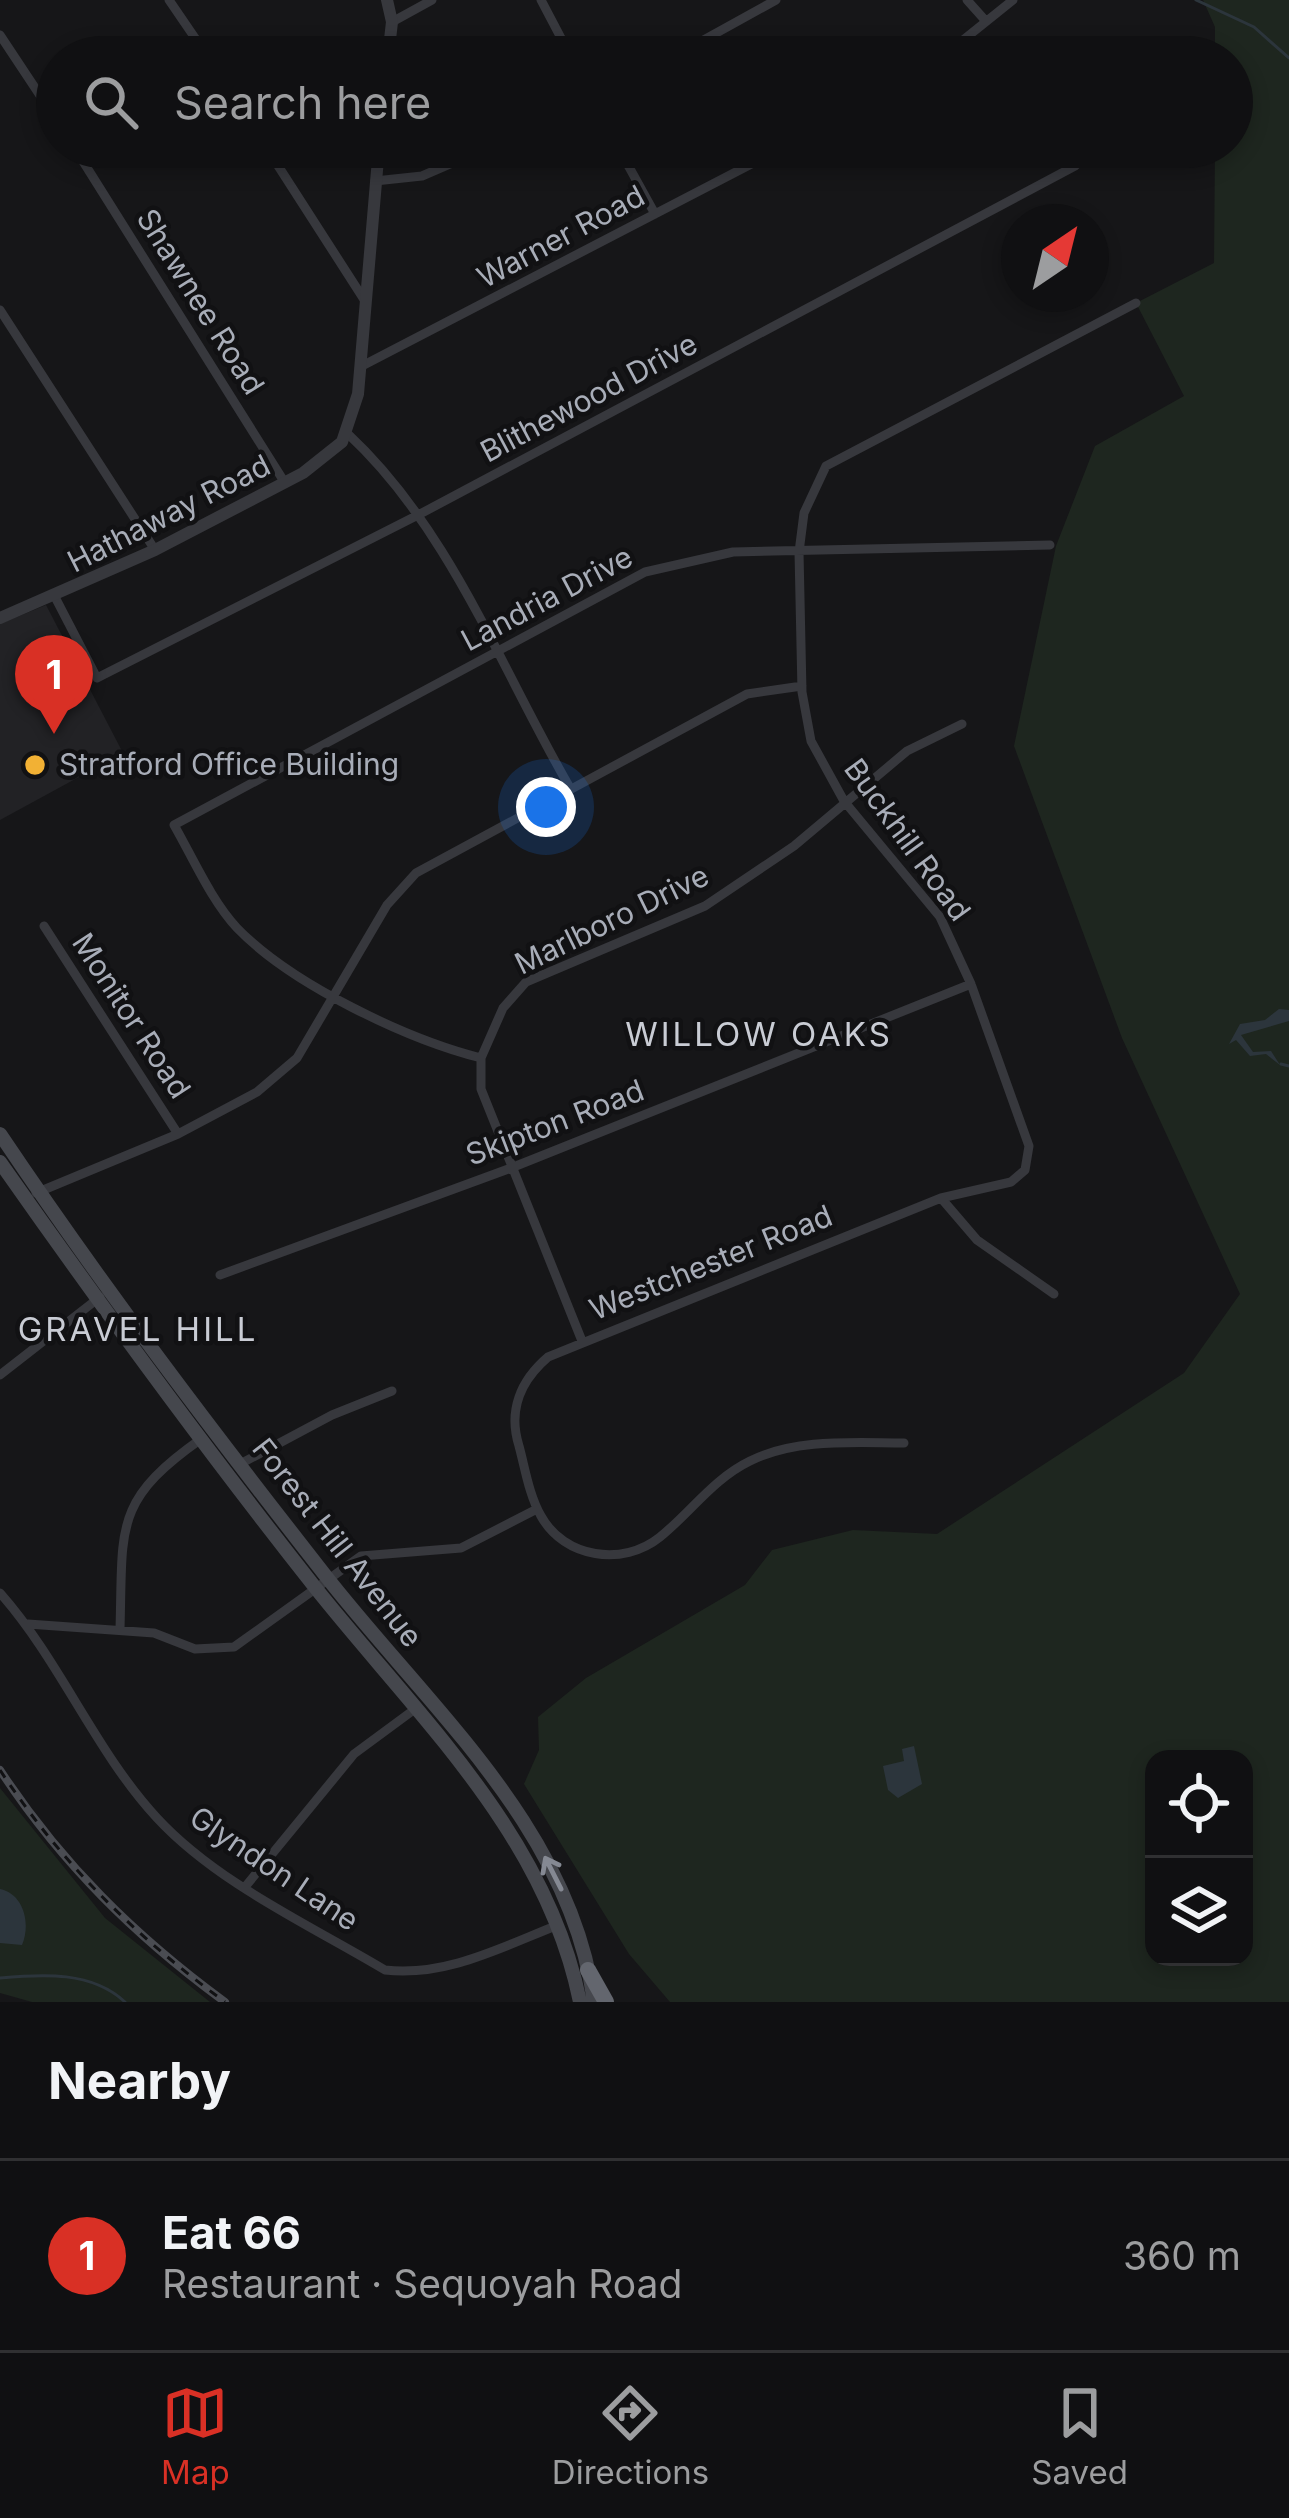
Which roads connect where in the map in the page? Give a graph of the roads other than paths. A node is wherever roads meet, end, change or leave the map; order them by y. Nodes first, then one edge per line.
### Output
1 (169, 0) edge
2 (387, 0) edge
3 (432, 0) edge
4 (542, 0) edge
5 (776, 0) edge
6 (967, 0) edge
7 (1013, 0) edge
8 (984, 19) junction
9 (392, 22) junction
10 (0, 35) edge
11 (194, 36) edge
12 (390, 36) edge
13 (560, 36) edge
14 (712, 36) edge
15 (965, 36) edge
16 (36, 89) edge
17 (87, 168) edge
18 (280, 168) edge
19 (377, 168) edge
20 (440, 168) edge
21 (630, 168) edge
22 (744, 168) edge
23 (1065, 168) edge
24 (375, 181) junction
25 (656, 214) junction
26 (365, 301) junction
27 (1136, 303) dead end
28 (0, 310) edge
29 (360, 367) junction
30 (347, 434) junction
31 (284, 483) junction
32 (420, 514) junction
33 (1050, 545) dead end
34 (155, 550) junction
35 (799, 552) junction
36 (55, 597) junction
37 (0, 619) edge
38 (498, 652) junction
39 (802, 686) junction
40 (962, 724) dead end
41 (569, 786) junction
42 (844, 801) junction
43 (44, 926) dead end
44 (971, 983) junction
45 (332, 996) junction
46 (481, 1058) junction
47 (178, 1133) junction
48 (0, 1134) edge
49 (1029, 1146) joint
50 (0, 1162) edge
51 (511, 1168) junction
52 (33, 1195) junction
53 (941, 1198) junction
54 (220, 1274) dead end
55 (104, 1294) junction
56 (1054, 1294) dead end
57 (582, 1341) junction
58 (0, 1375) edge
59 (392, 1391) dead end
60 (201, 1439) junction
61 (904, 1443) dead end
62 (239, 1464) junction
63 (537, 1509) junction
64 (322, 1584) junction
65 (0, 1593) edge
66 (27, 1624) junction
67 (120, 1629) junction
68 (415, 1709) junction
69 (245, 1886) junction
70 (558, 1925) junction
71 (588, 1970) junction
72 (580, 2002) edge
73 (594, 2002) edge
74 (606, 2002) edge

1 - 11 street
2 - 9 street
3 - 9 street
4 - 13 street
5 - 14 street
6 - 8 street
7 - 8 street
8 - 15 street
9 - 12 street
10 - 16 street
17 - 31 street, Shawnee Road
18 - 26 street
19 - 24 street
20 - 24 street
21 - 25 street
22 - 25 street, Warner Road
23 - 32 street, Blithewood Drive
24 - 26 street
25 - 29 street, Warner Road
26 - 29 street
27 - 35 street, Buckhill Road
28 - 34 street
29 - 30 street
30 - 31 street, Hathaway Road
30 - 32 street
31 - 34 street, Hathaway Road
32 - 36 street, Blithewood Drive
32 - 38 street
33 - 35 street, Landria Drive
34 - 36 street, Hathaway Road
35 - 38 street, Landria Drive
35 - 39 street, Buckhill Road
36 - 37 street, Hathaway Road
38 - 41 street
38 - 45 street, Landria Drive
39 - 41 street
39 - 42 street, Buckhill Road
40 - 42 street, Marlboro Drive
41 - 45 street
42 - 44 street, Buckhill Road
42 - 46 street, Marlboro Drive
43 - 47 street, Monitor Road
44 - 49 street, Buckhill Road
44 - 51 street, Skipton Road
45 - 46 street
45 - 47 street
46 - 51 street
47 - 52 street
48 - 52 main road, Forest Hill Avenue
49 - 53 street, Westchester Road
50 - 52 main road, Forest Hill Avenue
51 - 54 street, Skipton Road
51 - 57 street
52 - 55 main road, Forest Hill Avenue
53 - 56 street
53 - 57 street, Westchester Road
55 - 58 street
55 - 60 main road, Forest Hill Avenue
55 - 62 main road, Forest Hill Avenue
57 - 63 street, Westchester Road
59 - 62 street
60 - 64 main road, Forest Hill Avenue
60 - 67 street
61 - 63 street
62 - 64 main road, Forest Hill Avenue
63 - 64 street
64 - 67 street
64 - 68 main road, Forest Hill Avenue
71 -> 64 main road, Forest Hill Avenue
65 - 66 street, Glyndon Lane
66 - 67 street
66 - 69 street, Glyndon Lane
68 - 69 street
68 - 70 main road, Forest Hill Avenue
69 - 70 street, Glyndon Lane
70 - 72 main road, Forest Hill Avenue
71 - 73 main road, Forest Hill Avenue
71 - 74 highway

